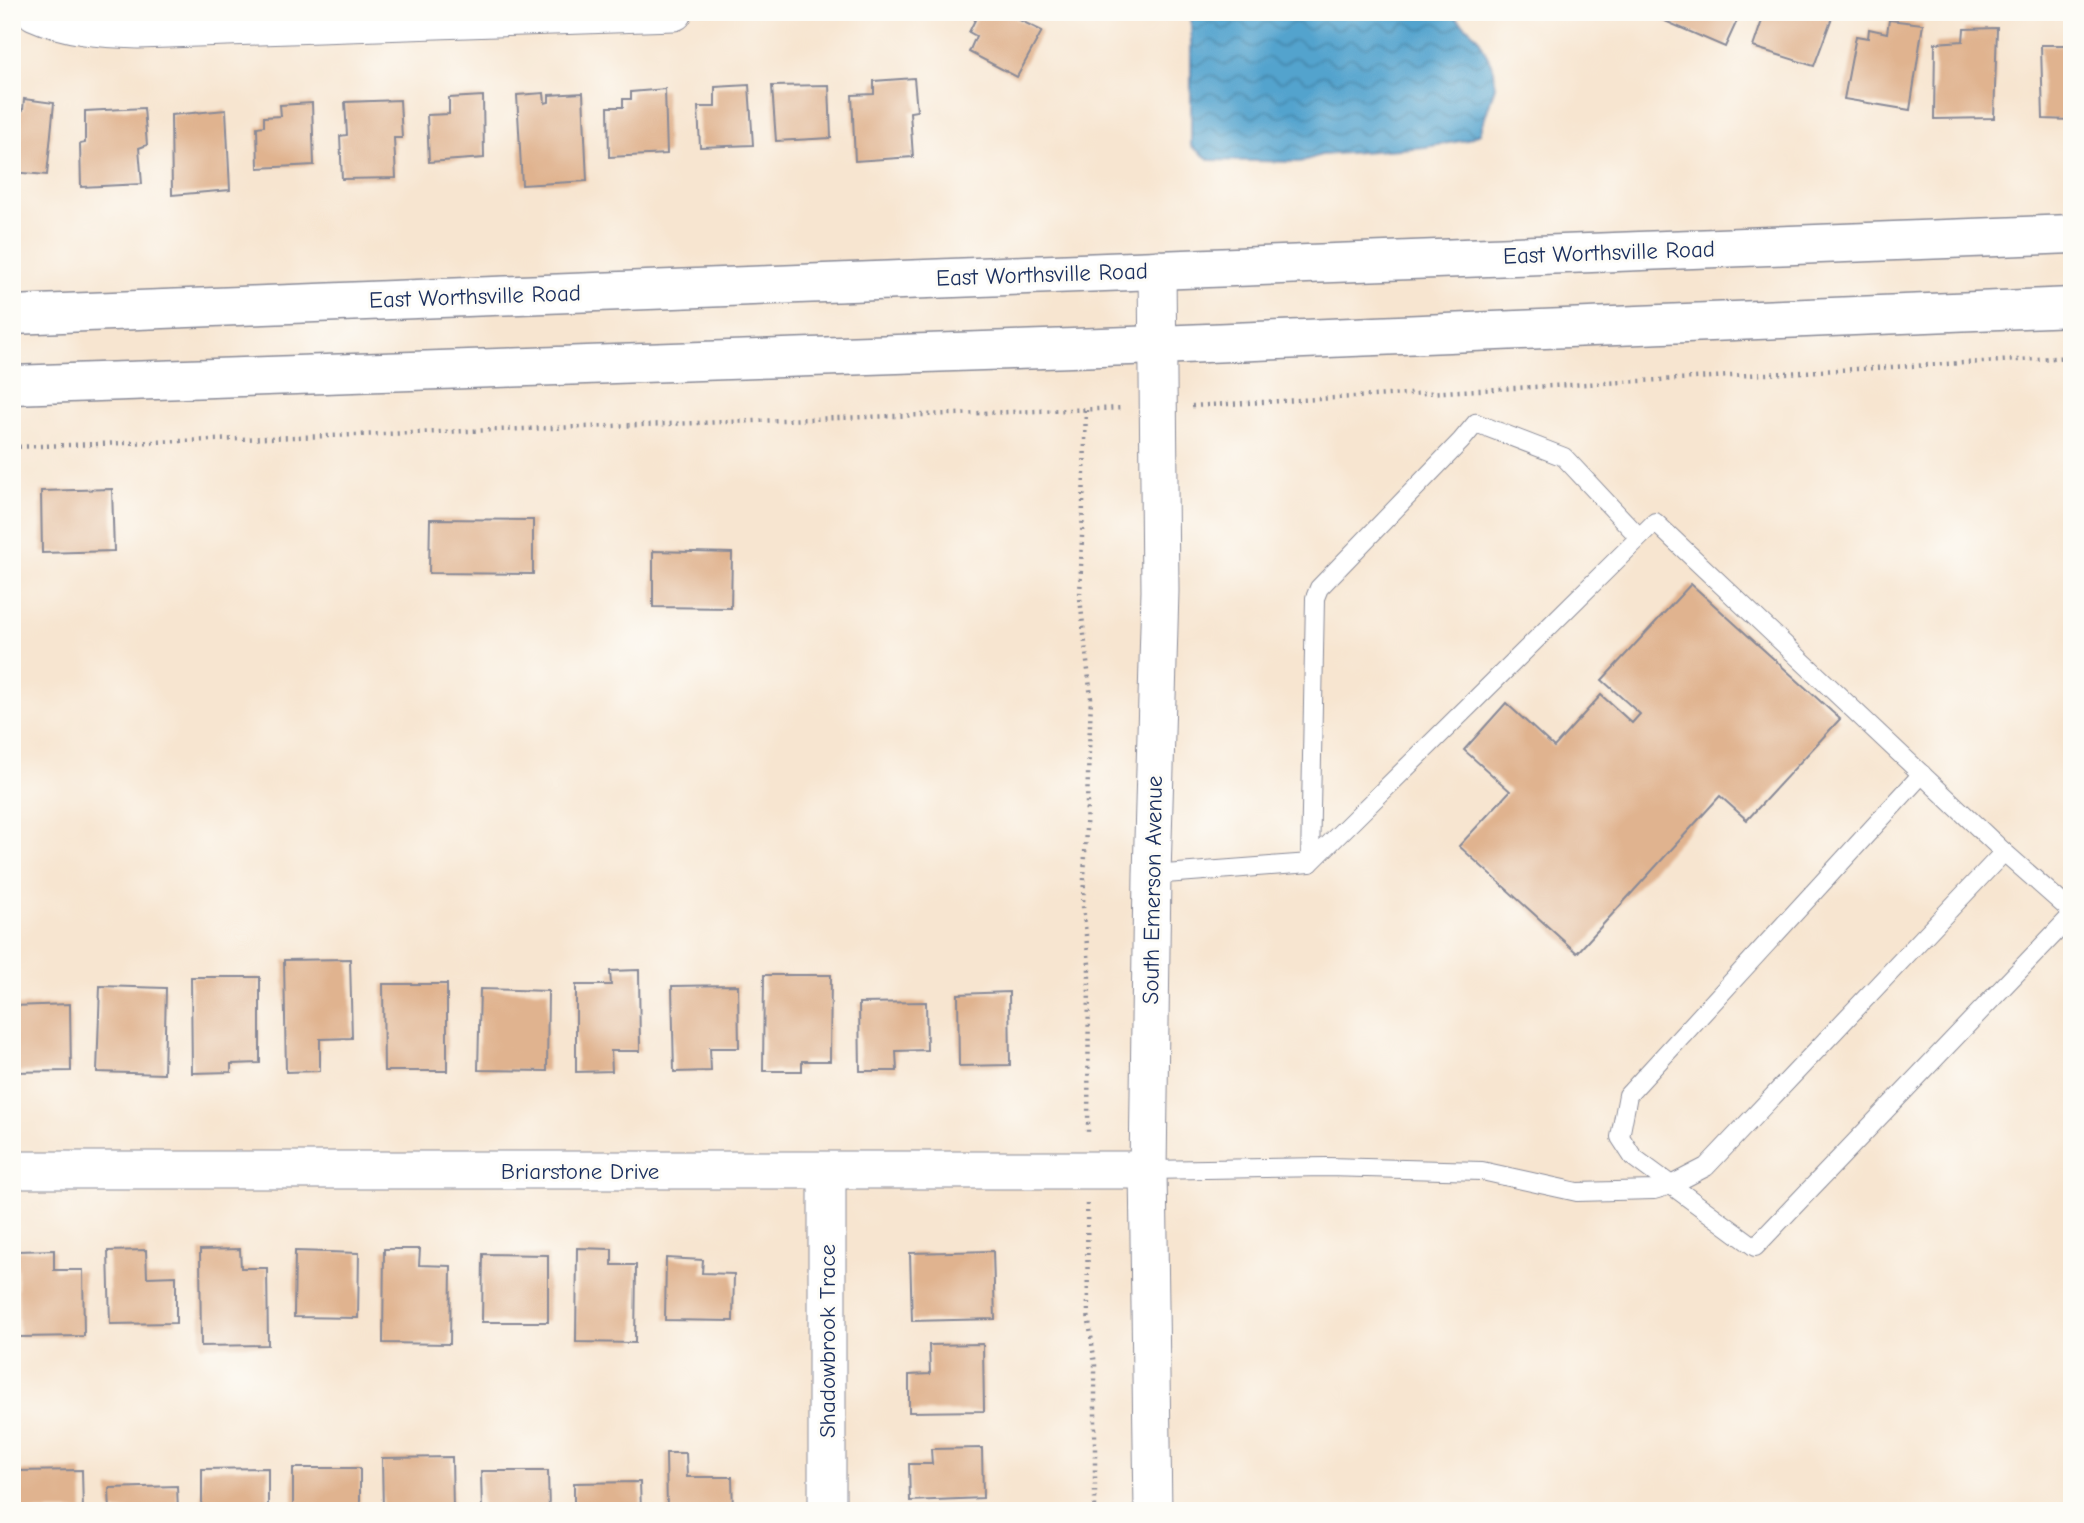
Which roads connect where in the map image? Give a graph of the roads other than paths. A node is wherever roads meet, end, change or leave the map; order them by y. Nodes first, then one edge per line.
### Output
1 (35, 12) edge
2 (674, 12) edge
3 (433, 17) edge
4 (2072, 234) edge
5 (1157, 270) junction
6 (2072, 307) edge
7 (12, 314) edge
8 (1158, 345) junction
9 (12, 385) edge
10 (1640, 537) junction
11 (1922, 774) junction
12 (2004, 852) junction
13 (1310, 863) junction
14 (1152, 875) junction
15 (2072, 914) edge
16 (12, 1170) edge
17 (1148, 1170) junction
18 (827, 1171) junction
19 (1671, 1185) junction
20 (827, 1511) edge
21 (1153, 1511) edge

1 - 3 street
2 - 3 street
4 - 5 main road, East Worthsville Road
5 - 7 main road, East Worthsville Road
5 - 8 street, South Emerson Avenue
6 - 8 main road
8 - 9 main road
8 - 14 street, South Emerson Avenue
10 - 11 lane
10 - 13 lane
10 - 13 lane
11 - 12 lane
11 - 19 lane
12 - 15 lane
12 - 19 lane
13 - 14 lane
14 - 17 street, South Emerson Avenue
15 - 19 lane
16 - 18 street, Briarstone Drive
17 - 18 street, Briarstone Drive
17 - 19 lane
17 - 21 street, South Emerson Avenue
18 - 20 street, Shadowbrook Trace

